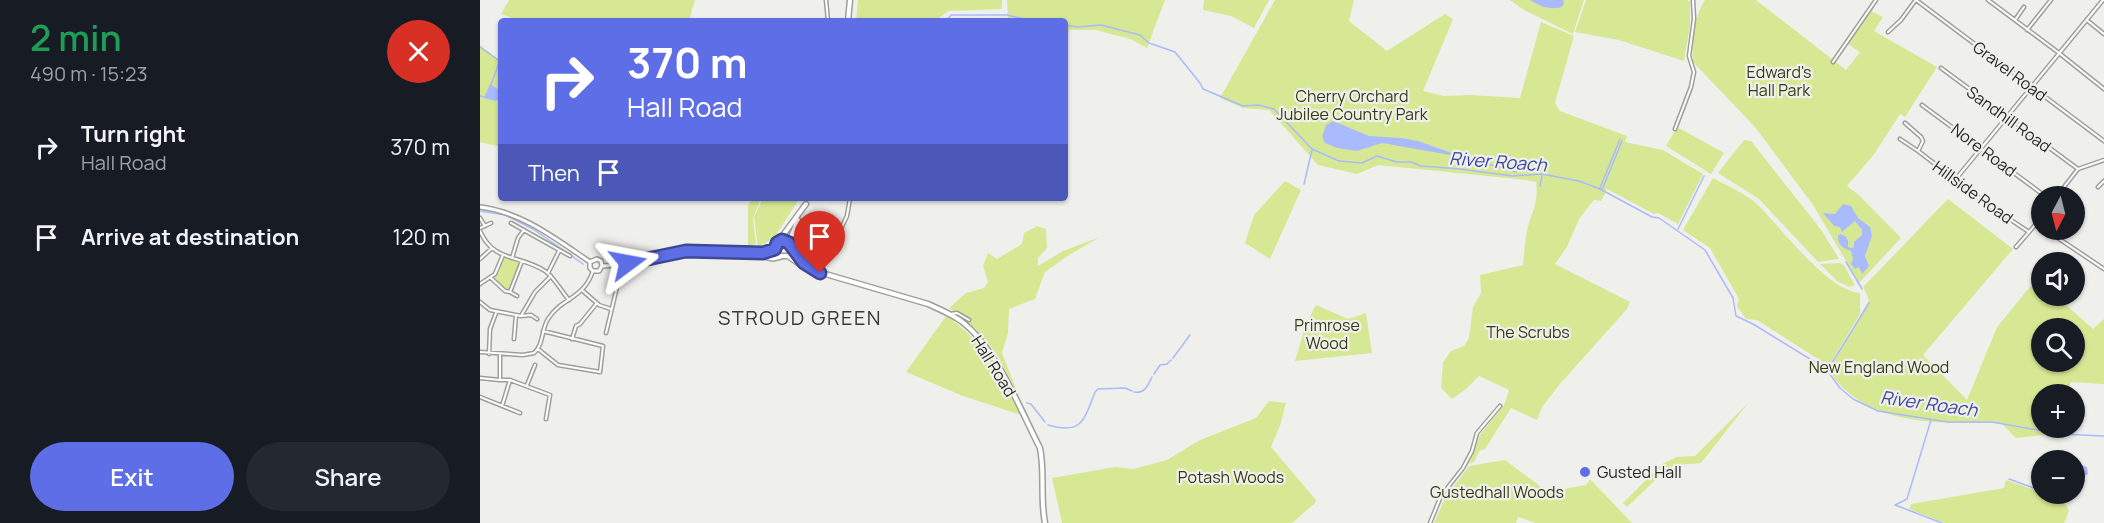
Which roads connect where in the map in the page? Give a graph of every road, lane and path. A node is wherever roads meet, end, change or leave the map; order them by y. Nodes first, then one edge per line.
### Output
1 (826, 0) edge
2 (849, 0) edge
3 (1693, 0) edge
4 (1876, 0) edge
5 (1916, 0) edge
6 (1988, 0) edge
7 (2051, 0) edge
8 (2103, 0) edge
9 (2024, 7) dead end
10 (828, 18) edge
11 (848, 18) edge
12 (2014, 20) junction
13 (2087, 20) junction
14 (2027, 30) junction
15 (1888, 32) dead end
16 (2104, 34) edge
17 (2059, 53) junction
18 (1833, 62) dead end
19 (1941, 68) dead end
20 (2031, 87) junction
21 (2104, 89) edge
22 (1922, 105) dead end
23 (2006, 118) junction
24 (1905, 123) dead end
25 (1675, 129) dead end
26 (1900, 139) dead end
27 (2104, 141) edge
28 (1980, 148) junction
29 (1918, 151) junction
30 (2104, 160) edge
31 (2078, 169) junction
32 (1955, 180) junction
33 (2104, 181) edge
34 (2031, 186) edge
35 (2065, 186) edge
36 (2098, 187) dead end
37 (808, 201) edge
38 (850, 201) edge
39 (806, 204) junction
40 (480, 207) edge
41 (480, 218) edge
42 (491, 223) dead end
43 (511, 223) dead end
44 (485, 226) junction
45 (480, 230) edge
46 (524, 230) junction
47 (2031, 230) edge
48 (2029, 232) junction
49 (2061, 240) edge
50 (779, 242) junction
51 (789, 243) junction
52 (2016, 247) dead end
53 (791, 248) junction
54 (491, 249) junction
55 (775, 249) junction
56 (559, 250) junction
57 (503, 254) junction
58 (751, 254) junction
59 (788, 255) junction
60 (570, 256) dead end
61 (781, 257) junction
62 (512, 258) junction
63 (480, 259) edge
64 (522, 261) junction
65 (590, 262) junction
66 (602, 266) junction
67 (2104, 269) edge
68 (592, 271) junction
69 (820, 273) junction
70 (550, 275) junction
71 (491, 278) junction
72 (618, 283) dead end
73 (480, 284) edge
74 (582, 291) junction
75 (510, 292) junction
76 (517, 296) dead end
77 (569, 300) junction
78 (480, 302) edge
79 (597, 303) junction
80 (611, 309) junction
81 (496, 312) junction
82 (950, 314) junction
83 (516, 315) junction
84 (521, 316) junction
85 (537, 319) dead end
86 (969, 320) dead end
87 (543, 331) junction
88 (606, 333) dead end
89 (514, 339) dead end
90 (572, 340) junction
91 (538, 349) junction
92 (480, 352) edge
93 (489, 354) junction
94 (500, 354) junction
95 (535, 365) dead end
96 (480, 378) edge
97 (500, 380) junction
98 (510, 380) junction
99 (526, 386) junction
100 (480, 397) edge
101 (502, 406) junction
102 (1500, 406) dead end
103 (520, 413) dead end
104 (546, 420) dead end
105 (1045, 523) edge
106 (1430, 523) edge

1 - 10 street
2 - 11 main road
3 - 25 street
4 - 18 street
5 - 15 street
5 - 20 street, Gravel Road
6 - 12 street
7 - 14 street
8 - 13 street
9 - 12 street
12 - 14 street
13 - 16 street
13 - 17 street
14 - 17 street
17 - 20 street
17 - 21 street
19 - 23 street, Sandhill Road
20 - 23 street
20 - 27 street, Gravel Road
22 - 28 street, Nore Road
23 - 28 street
23 - 31 street, Sandhill Road
24 - 29 street, Hillside Road
26 - 29 street
28 - 32 street
28 - 34 street, Nore Road
29 - 32 street, Hillside Road
30 - 31 street
31 - 35 street
32 - 48 street, Hillside Road
33 - 36 street
37 - 39 main road
38 - 69 street
39 - 50 main road
39 - 51 main road
40 - 65 street
41 - 44 street
42 - 44 street
43 - 46 street
44 - 45 street
45 - 54 street
46 - 56 street
46 - 62 street
47 - 48 street
48 - 52 street
49 - 67 street
50 - 51 main road
50 - 55 main road
51 - 53 main road
53 - 59 main road
53 - 69 main road, Hall Road
54 - 57 street
54 - 63 street
55 - 58 street
55 - 61 main road
56 - 60 street
56 - 70 street
57 - 62 street
57 - 71 street
58 - 61 street
58 - 66 street
59 - 61 main road
59 - 69 main road, Hall Road
62 - 64 street
64 - 70 street
64 - 75 street
65 - 66 street
65 - 68 street
66 - 68 street
68 - 74 street
69 - 82 main road, Hall Road
70 - 77 street
70 - 84 street
71 - 73 street
71 - 75 street
72 - 80 street
74 - 77 street
74 - 79 street
75 - 76 street
77 - 87 street
78 - 81 street
79 - 80 street
79 - 90 street
80 - 88 street
81 - 83 street
81 - 93 street
82 - 86 street
82 - 105 main road, Hall Road
83 - 84 street
83 - 89 street
84 - 85 street
87 - 90 street
87 - 91 street
90 - 91 street
91 - 94 street
92 - 93 street
93 - 94 street
94 - 97 street
95 - 99 street
96 - 97 street
97 - 98 street
98 - 99 street
98 - 101 street
99 - 104 street
100 - 101 street
101 - 103 street
102 - 106 street

